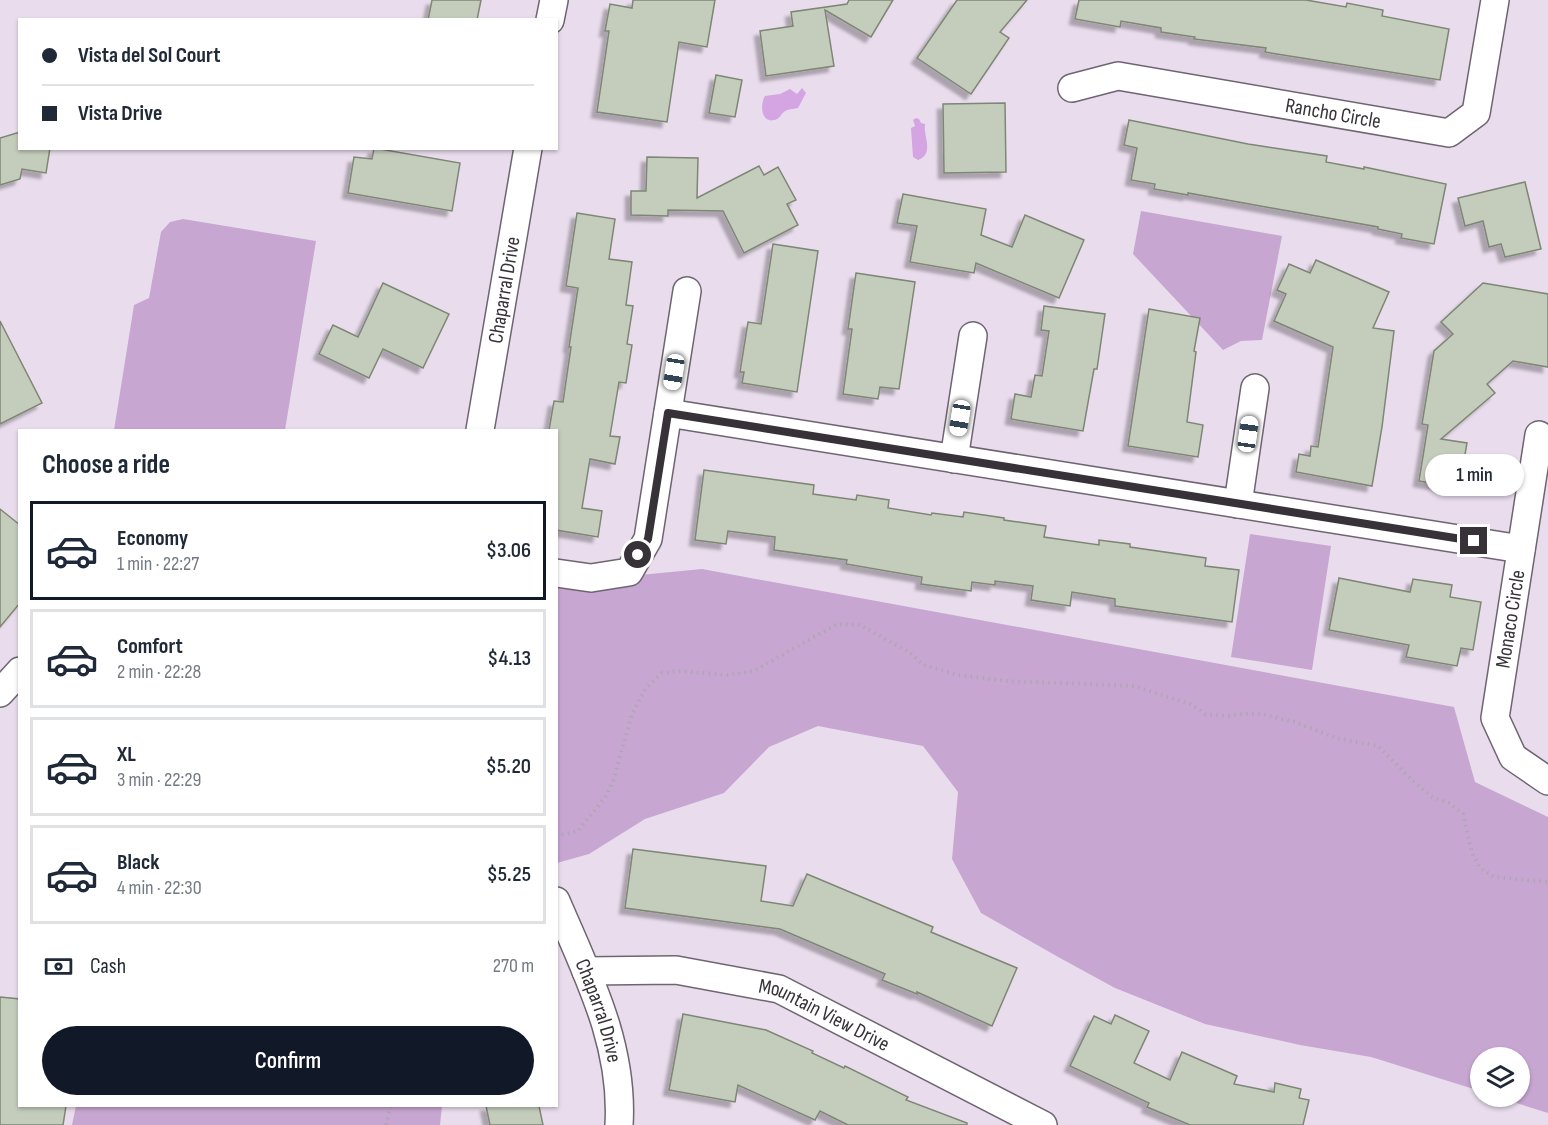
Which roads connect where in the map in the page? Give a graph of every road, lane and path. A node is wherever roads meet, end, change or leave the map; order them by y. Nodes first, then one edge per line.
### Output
1 (554, 0) edge
2 (1495, 0) edge
3 (550, 18) edge
4 (1072, 88) dead end
5 (528, 150) edge
6 (687, 291) dead end
7 (973, 336) dead end
8 (1254, 388) dead end
9 (668, 413) junction
10 (480, 429) edge
11 (1539, 435) dead end
12 (954, 459) junction
13 (1238, 504) junction
14 (1521, 549) junction
15 (558, 573) edge
16 (18, 673) edge
17 (0, 693) edge
18 (1548, 781) edge
19 (558, 836) edge
20 (1548, 882) edge
21 (558, 906) edge
22 (586, 971) junction
23 (391, 1107) edge
24 (386, 1125) edge
25 (619, 1125) edge
26 (1043, 1125) edge

1 - 3 street
2 - 4 street, Rancho Circle
5 - 10 street, Chaparral Drive
6 - 9 street
7 - 12 street
8 - 13 street
9 - 12 street
9 - 15 street
11 - 14 street, Monaco Circle
12 - 13 street
13 - 14 street
14 - 18 street, Monaco Circle
16 - 17 street
19 - 20 path
21 - 22 street, Chaparral Drive
22 - 25 street, Chaparral Drive
22 - 26 street, Mountain View Drive
23 - 24 path

